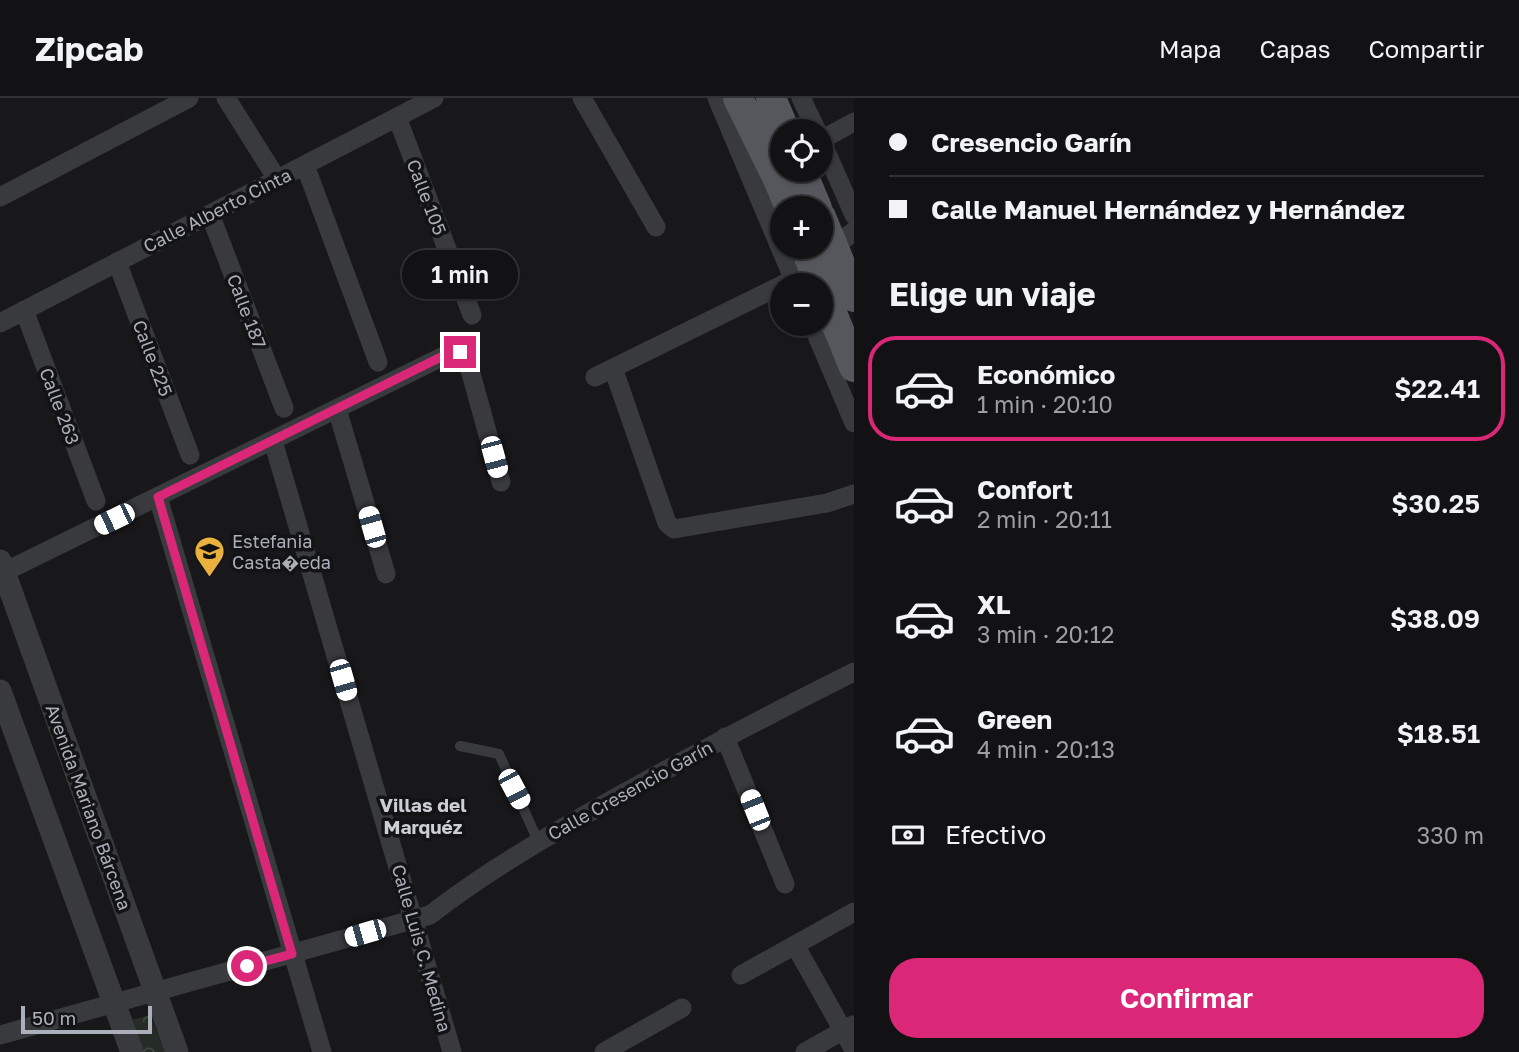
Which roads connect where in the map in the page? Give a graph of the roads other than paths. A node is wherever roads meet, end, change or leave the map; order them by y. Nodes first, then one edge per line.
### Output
1 (189, 98) edge
2 (226, 98) edge
3 (434, 98) edge
4 (582, 98) edge
5 (717, 98) edge
6 (738, 98) edge
7 (771, 98) edge
8 (801, 98) edge
9 (397, 117) junction
10 (780, 119) edge
11 (811, 119) edge
12 (854, 122) edge
13 (833, 133) edge
14 (305, 165) junction
15 (833, 167) edge
16 (277, 179) junction
17 (785, 196) edge
18 (0, 197) edge
19 (210, 214) junction
20 (854, 215) edge
21 (656, 227) dead end
22 (117, 262) junction
23 (817, 266) edge
24 (854, 297) edge
25 (24, 310) junction
26 (472, 315) dead end
27 (0, 323) edge
28 (817, 336) edge
29 (378, 362) dead end
30 (854, 367) edge
31 (613, 368) junction
32 (595, 377) dead end
33 (285, 408) dead end
34 (337, 410) junction
35 (854, 423) edge
36 (273, 441) junction
37 (190, 455) dead end
38 (501, 482) dead end
39 (854, 494) edge
40 (158, 497) junction
41 (96, 501) dead end
42 (1, 569) edge
43 (386, 574) dead end
44 (854, 672) edge
45 (0, 691) edge
46 (725, 737) junction
47 (460, 746) dead end
48 (538, 841) junction
49 (785, 884) dead end
50 (854, 912) edge
51 (414, 920) junction
52 (795, 945) junction
53 (292, 954) junction
54 (741, 975) dead end
55 (156, 992) junction
56 (114, 1003) junction
57 (682, 1008) dead end
58 (849, 1028) edge
59 (0, 1035) edge
60 (633, 1045) edge
61 (854, 1050) edge
62 (131, 1052) edge
63 (177, 1052) edge
64 (322, 1052) edge
65 (453, 1052) edge
66 (604, 1052) edge
67 (805, 1052) edge

1 - 18 street
2 - 16 street
3 - 9 street, Calle Alberto Cinta
4 - 21 street
5 - 23 street
6 - 17 main road
7 - 10 main road
8 - 11 street
9 - 14 street, Calle Alberto Cinta
9 - 26 street, Calle 105
12 - 13 street
14 - 16 street, Calle Alberto Cinta
14 - 29 street
15 - 20 street
16 - 19 street, Calle Alberto Cinta
19 - 22 street, Calle Alberto Cinta
19 - 33 street, Calle 187
22 - 25 street, Calle Alberto Cinta
22 - 37 street, Calle 225
23 - 24 main road
23 - 30 main road
23 - 31 street
25 - 27 street, Calle Alberto Cinta
25 - 41 street, Calle 263
28 - 35 street
31 - 32 street
31 - 39 street
34 - 36 street
34 - 38 street
34 - 43 street
36 - 40 street
36 - 51 street, Calle Luis C. Medina
40 - 42 street
40 - 53 street
42 - 55 street, Avenida Mariano Bárcena
44 - 46 street, Calle Cresencio Garín
45 - 56 street
46 - 48 street, Calle Cresencio Garín
46 - 49 street
47 - 48 lane
48 - 51 street, Calle Cresencio Garín
50 - 52 street
51 - 53 street, Calle Cresencio Garín
51 - 65 street, Calle Luis C. Medina
52 - 54 street
52 - 58 street
53 - 55 street, Calle Cresencio Garín
53 - 64 street
55 - 56 street, Calle Cresencio Garín
55 - 63 street, Avenida Mariano Bárcena
56 - 59 street, Calle Cresencio Garín
56 - 62 street
57 - 60 street
58 - 61 street
58 - 67 street
60 - 66 street

